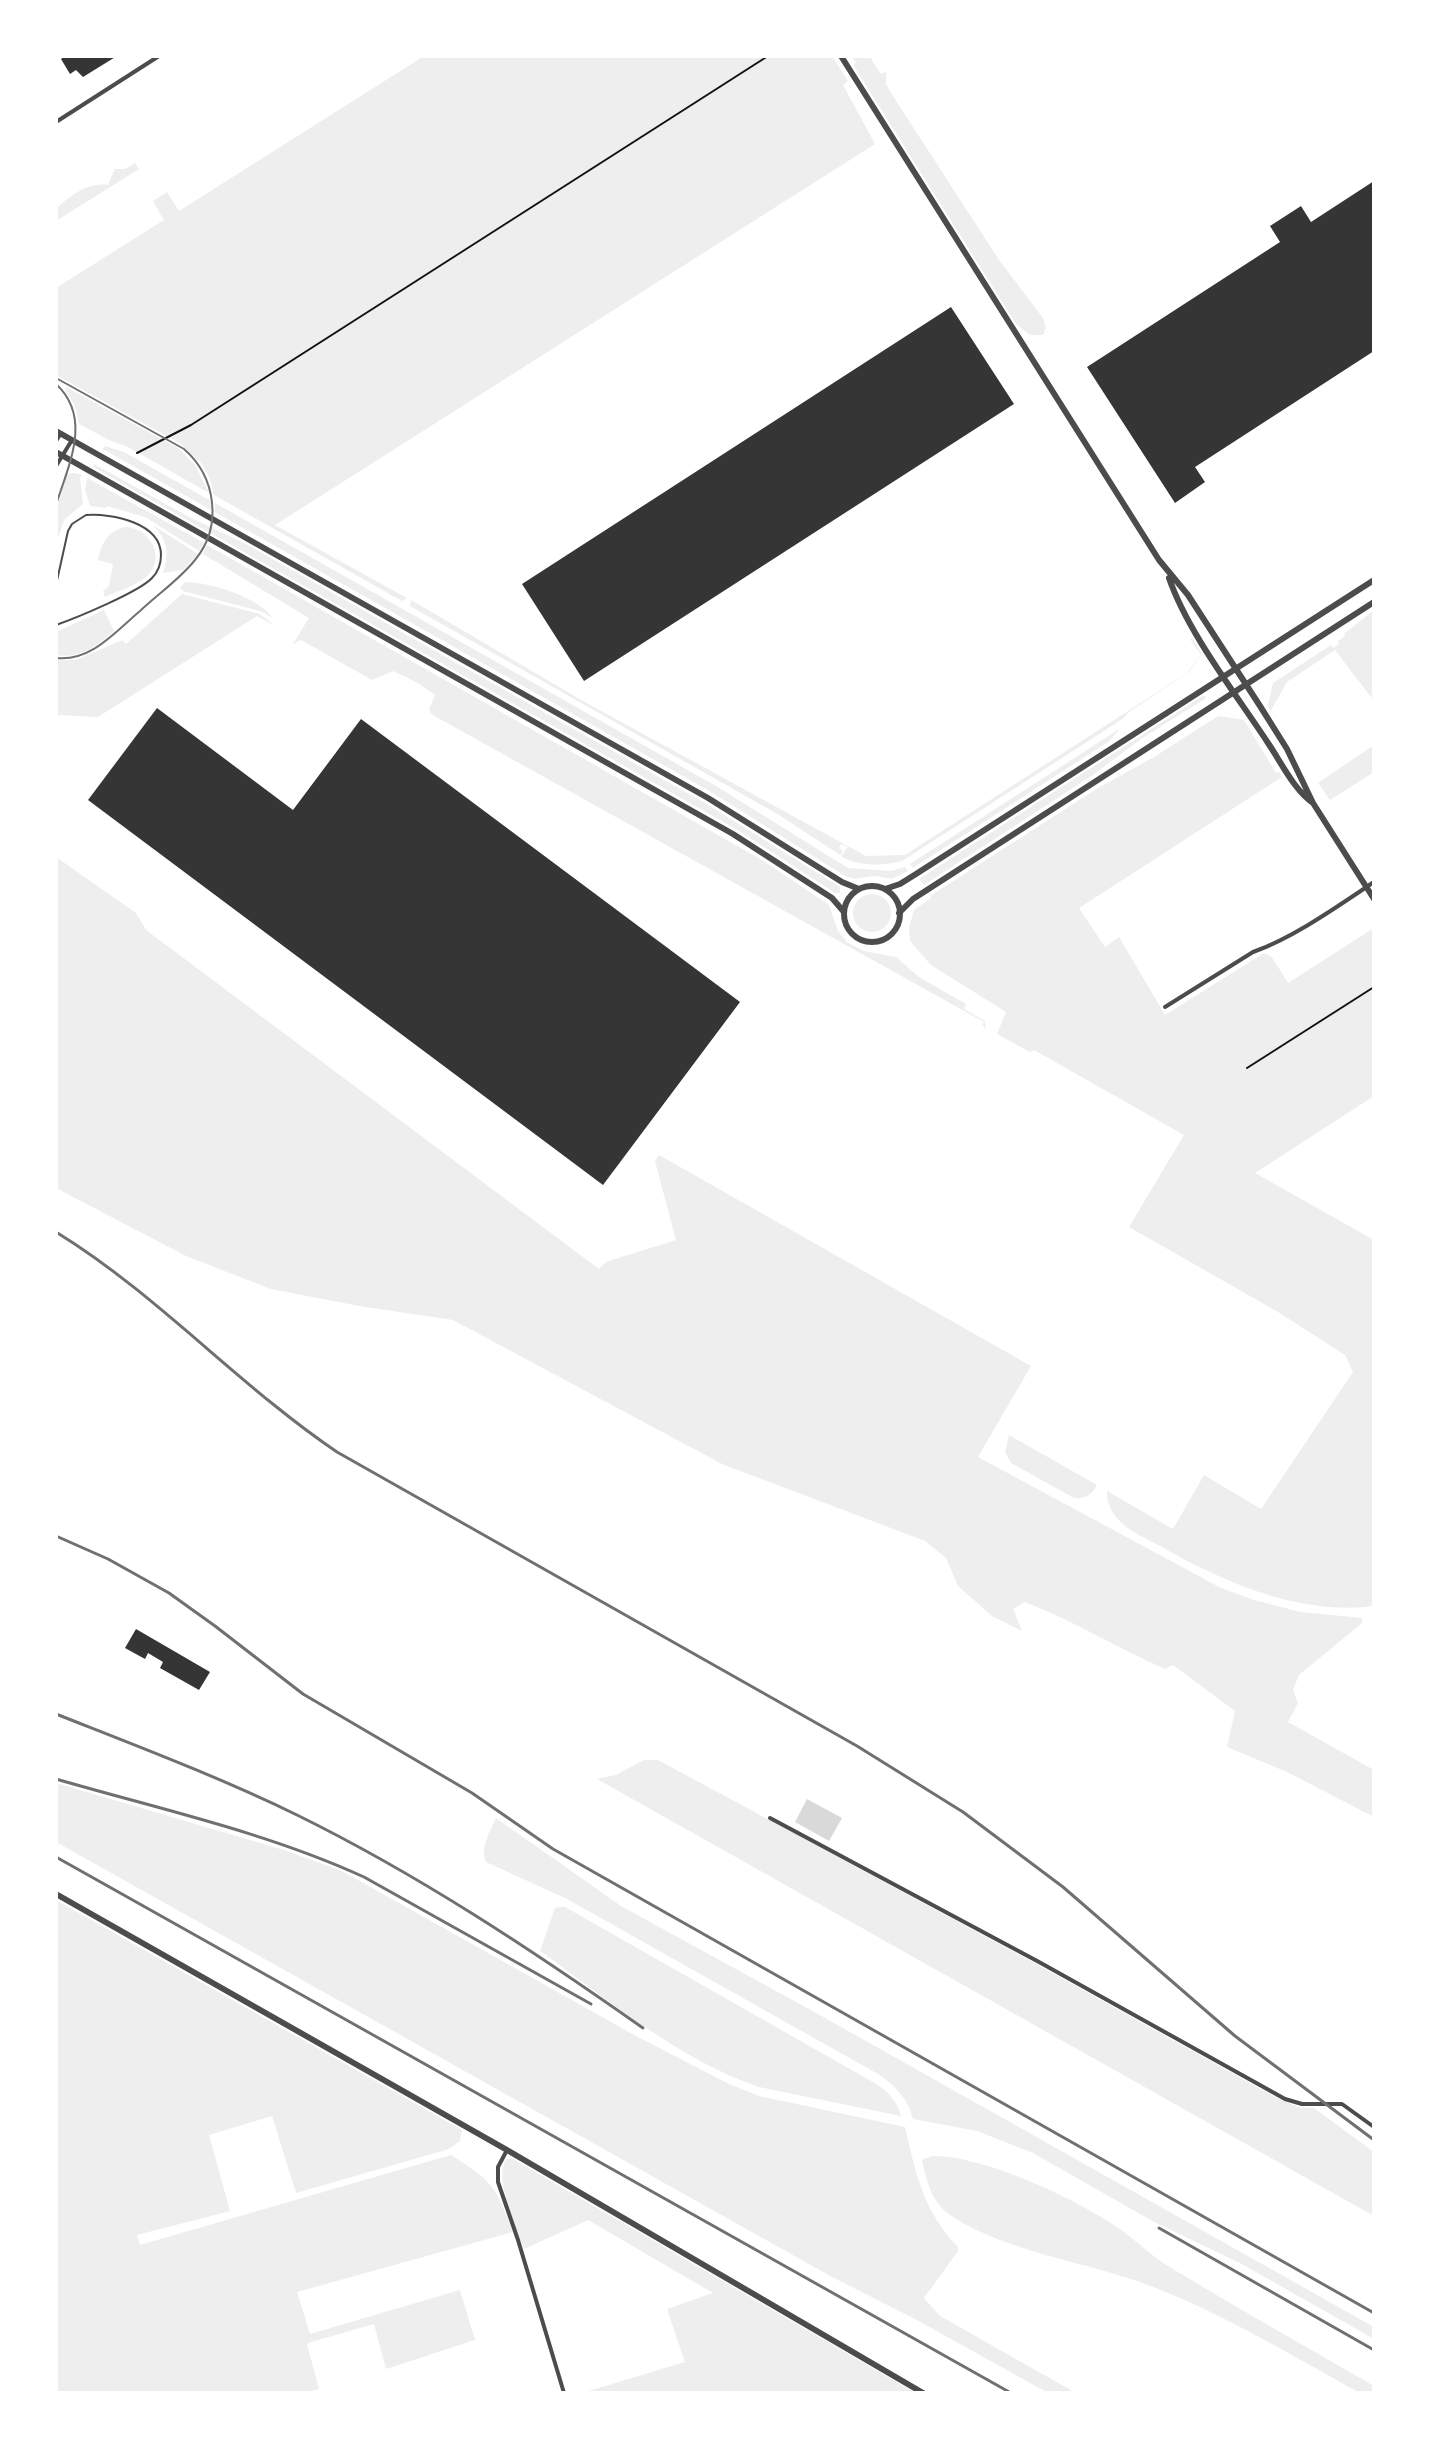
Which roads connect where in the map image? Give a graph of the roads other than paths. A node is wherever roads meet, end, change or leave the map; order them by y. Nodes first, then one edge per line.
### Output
1 (159, 56) edge
2 (841, 56) edge
3 (56, 122) edge
4 (58, 432) edge
5 (72, 440) junction
6 (56, 441) edge
7 (59, 454) edge
8 (56, 466) edge
9 (1169, 575) junction
10 (1374, 580) edge
11 (56, 585) edge
12 (1374, 602) edge
13 (56, 625) edge
14 (1236, 668) junction
15 (1224, 676) junction
16 (1246, 684) junction
17 (1234, 692) junction
18 (1313, 803) junction
19 (1374, 882) edge
20 (1366, 887) junction
21 (859, 889) junction
22 (885, 889) junction
23 (1374, 899) edge
24 (844, 912) junction
25 (899, 913) junction
26 (1165, 1007) dead end
27 (770, 1818) dead end
28 (56, 1894) edge
29 (1374, 2127) edge
30 (507, 2150) junction
31 (564, 2393) edge
32 (923, 2393) edge

1 - 3 street
2 - 9 street
4 - 5 street
4 - 6 street
5 - 7 street
5 - 21 street
7 - 8 street
7 - 24 street
9 - 14 street
9 - 15 street
10 - 14 street
11 - 13 lane
12 - 16 street
14 - 15 street
14 - 16 street
15 - 17 street
15 - 22 street
16 - 17 street
16 - 18 street
17 - 18 street
17 - 25 street
18 - 20 street
19 - 20 street
20 - 23 street
20 - 26 street
21 - 22 street
21 - 24 street
22 - 25 street
24 - 25 street
27 - 29 street
28 - 30 street
30 - 31 street
30 - 32 street

